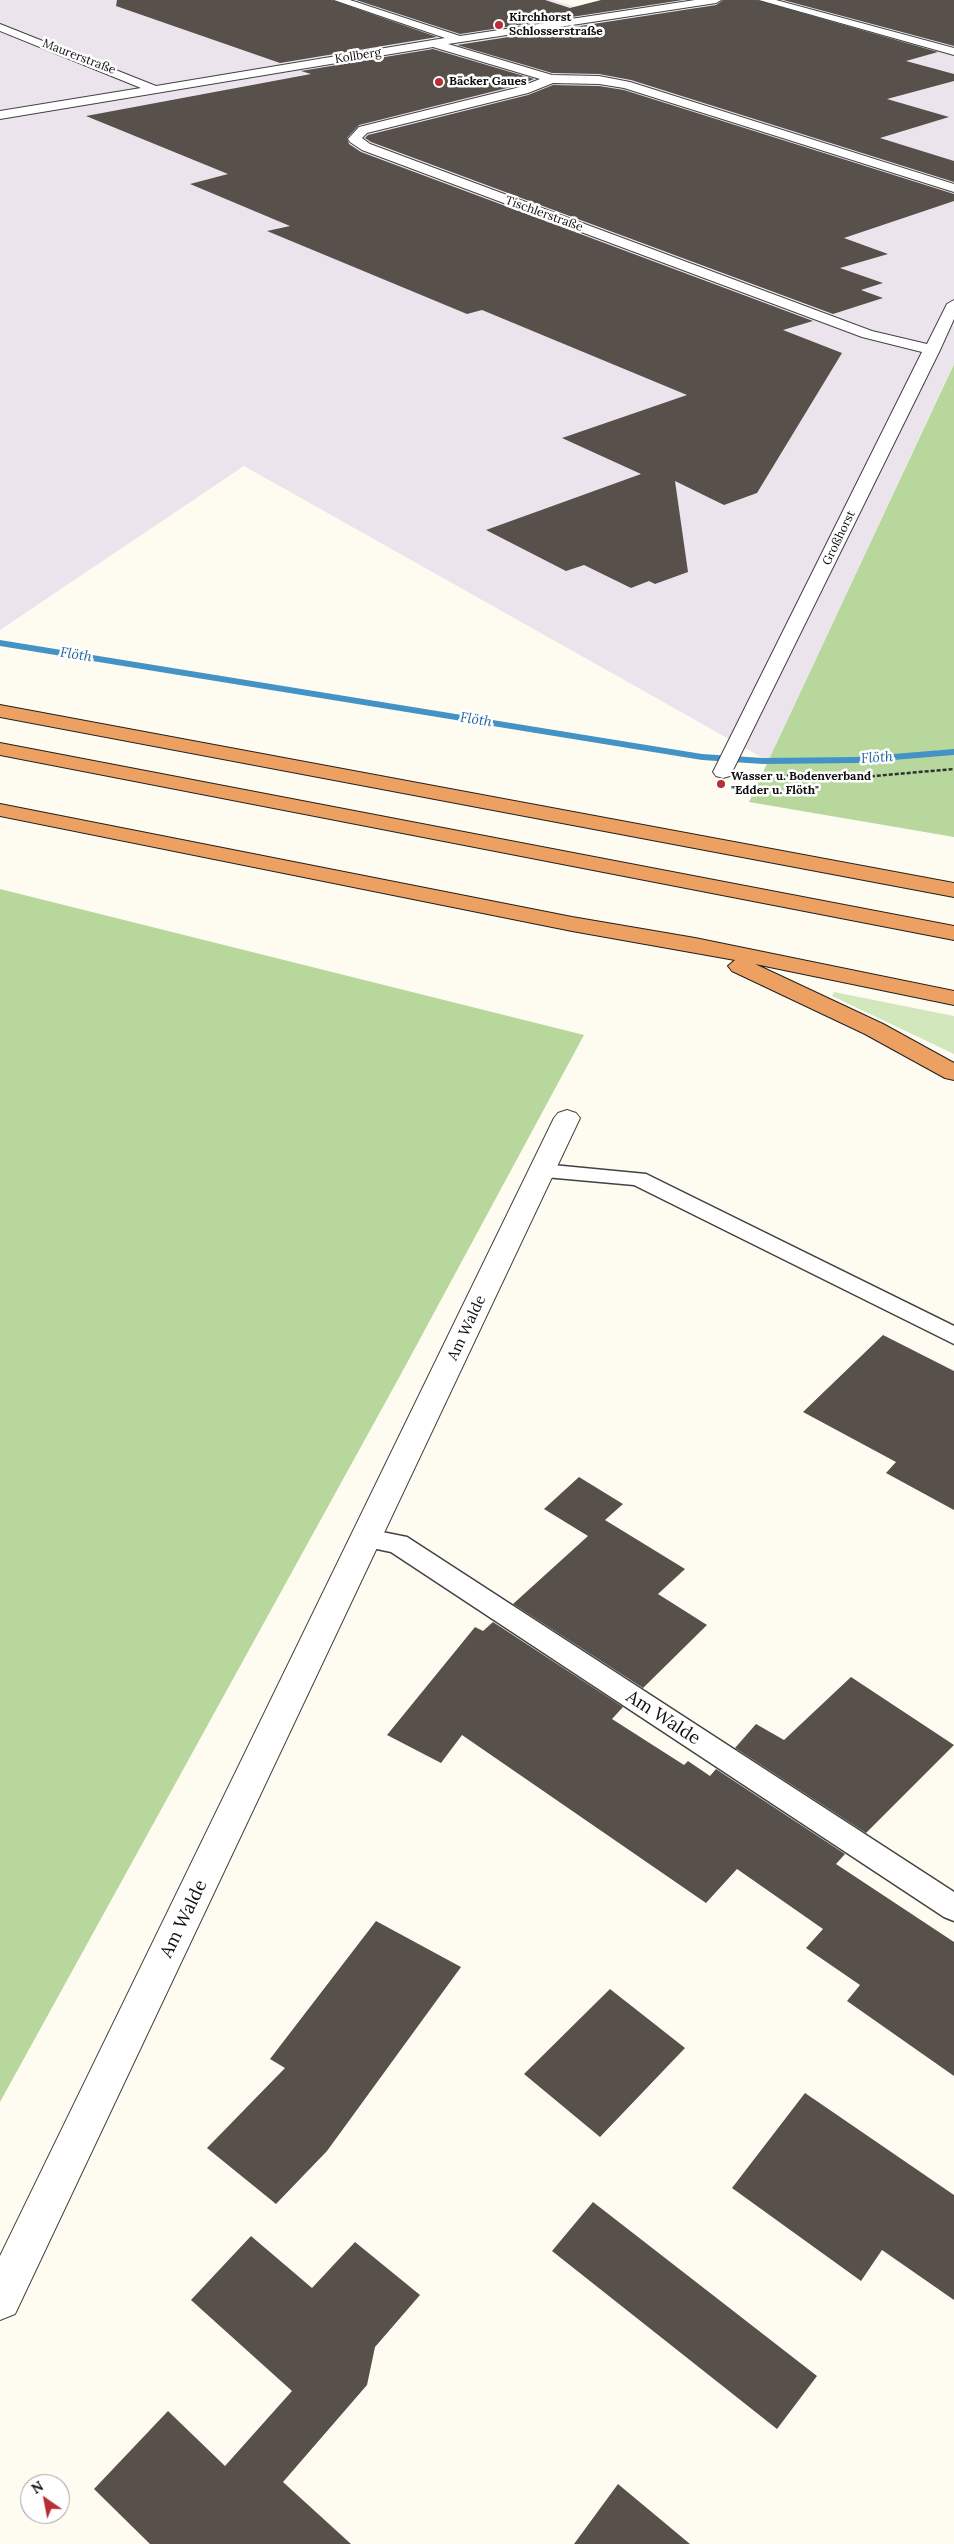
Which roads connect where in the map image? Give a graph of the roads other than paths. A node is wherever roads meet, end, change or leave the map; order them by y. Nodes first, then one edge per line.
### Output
1 (339, 0) edge
2 (716, 0) edge
3 (764, 0) edge
4 (0, 27) edge
5 (459, 39) junction
6 (434, 44) junction
7 (954, 52) edge
8 (551, 80) junction
9 (157, 90) junction
10 (0, 115) edge
11 (954, 188) edge
12 (954, 304) edge
13 (932, 350) junction
14 (0, 711) edge
15 (0, 749) edge
16 (724, 770) road end
17 (0, 810) edge
18 (954, 890) edge
19 (954, 933) edge
20 (696, 946) junction
21 (954, 998) edge
22 (954, 1073) edge
23 (567, 1118) dead end
24 (542, 1171) junction
25 (954, 1336) edge
26 (367, 1538) junction
27 (954, 1908) edge
28 (0, 2300) edge

1 - 5 street
2 - 5 street, Kollberg
3 - 7 street
4 - 9 street, Maurerstraße
5 - 6 street, Kollberg
6 - 8 street, Tischlerstraße
6 - 9 street, Kollberg
8 - 11 street, Tischlerstraße
8 - 13 street, Tischlerstraße
9 - 10 street, Kollberg
12 - 13 street, Großhorst
13 - 16 street, Großhorst
14 - 18 highway
15 - 19 highway
17 - 20 highway
20 - 21 highway
20 - 22 highway
23 - 24 street, Am Walde
24 - 25 lane
24 - 26 street, Am Walde
26 - 27 lane, Am Walde
26 - 28 street, Am Walde

